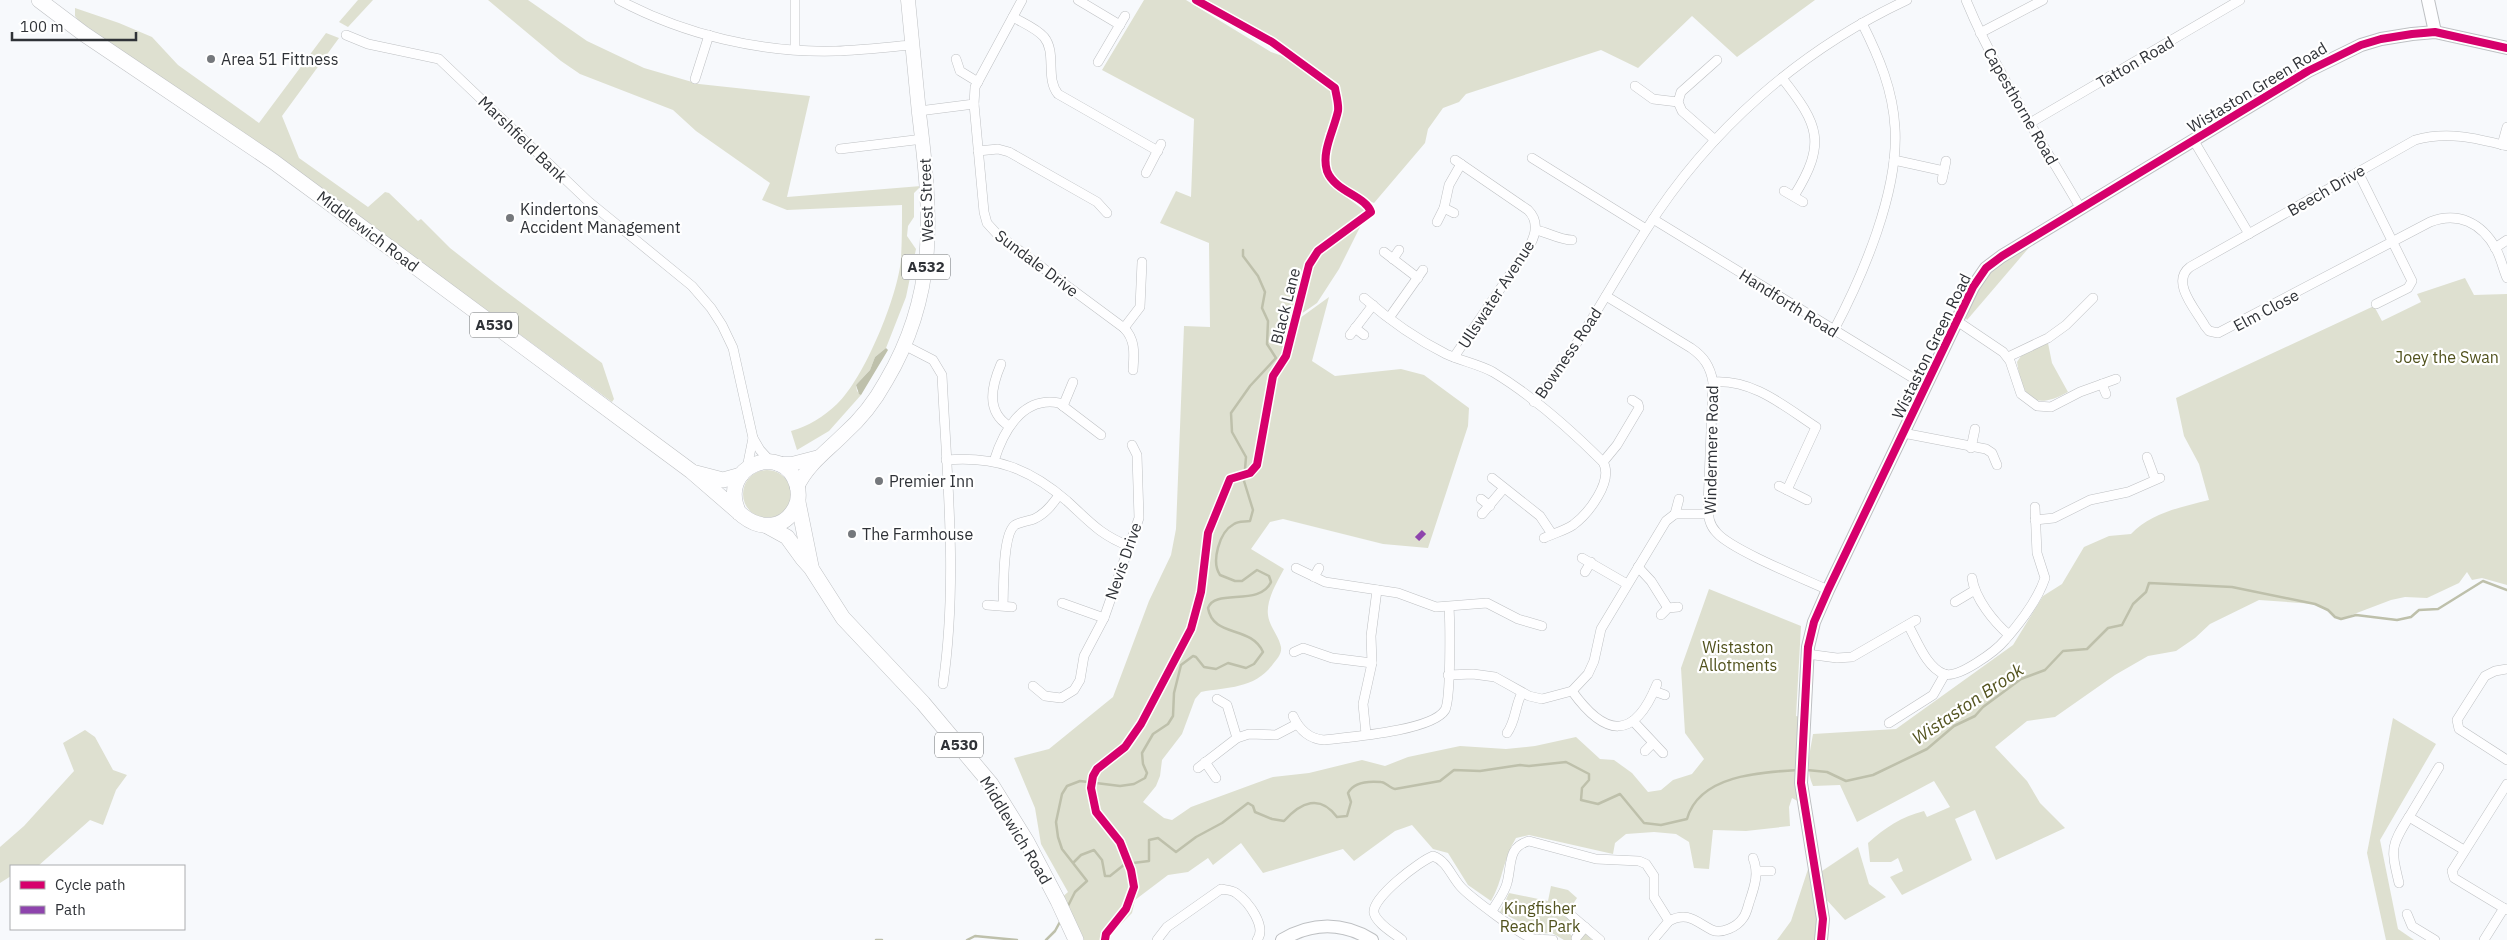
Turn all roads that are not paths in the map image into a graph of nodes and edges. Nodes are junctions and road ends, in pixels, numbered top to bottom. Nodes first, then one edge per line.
1 (39, 0) edge
2 (619, 0) edge
3 (795, 0) edge
4 (908, 0) edge
5 (1022, 0) edge
6 (1078, 0) edge
7 (1907, 0) edge
8 (1966, 0) edge
9 (2043, 0) edge
10 (2240, 0) edge
11 (2428, 0) edge
12 (1126, 16) dead end
13 (1013, 17) junction
14 (1862, 24) junction
15 (1120, 25) junction
16 (2435, 32) junction
17 (1980, 33) junction
18 (346, 35) dead end
19 (710, 35) junction
20 (912, 45) junction
21 (2507, 48) edge
22 (795, 49) junction
23 (956, 59) dead end
24 (1716, 60) dead end
25 (1098, 62) dead end
26 (1782, 78) junction
27 (695, 79) dead end
28 (978, 82) junction
29 (1635, 86) dead end
30 (1678, 102) junction
31 (974, 104) junction
32 (919, 111) junction
33 (2030, 123) junction
34 (2507, 127) edge
35 (923, 139) junction
36 (1715, 140) junction
37 (2194, 141) junction
38 (2505, 146) edge
39 (840, 150) dead end
40 (978, 151) junction
41 (1532, 158) dead end
42 (1894, 160) junction
43 (1946, 161) dead end
44 (2358, 172) junction
45 (1146, 173) dead end
46 (1784, 191) dead end
47 (1794, 196) junction
48 (1804, 202) dead end
49 (1444, 208) junction
50 (2081, 209) junction
51 (1107, 213) dead end
52 (1454, 213) dead end
53 (1653, 219) junction
54 (1437, 222) dead end
55 (1646, 229) junction
56 (1536, 230) junction
57 (2249, 234) junction
58 (1572, 240) dead end
59 (2507, 240) edge
60 (2393, 242) junction
61 (2495, 248) junction
62 (1399, 250) dead end
63 (1384, 252) dead end
64 (1393, 259) junction
65 (1142, 262) dead end
66 (2507, 278) edge
67 (1606, 296) junction
68 (1364, 298) dead end
69 (2093, 298) dead end
70 (2376, 304) dead end
71 (1373, 305) junction
72 (1389, 318) junction
73 (1957, 321) junction
74 (1124, 328) junction
75 (1834, 330) junction
76 (1364, 335) dead end
77 (904, 345) junction
78 (1454, 357) junction
79 (2008, 357) junction
80 (1001, 364) dead end
81 (1133, 370) dead end
82 (2116, 379) dead end
83 (1073, 382) dead end
84 (1713, 382) junction
85 (2102, 384) junction
86 (1926, 386) junction
87 (2106, 394) dead end
88 (1632, 400) dead end
89 (1534, 402) junction
90 (1063, 406) junction
91 (1009, 426) junction
92 (1974, 429) dead end
93 (1903, 434) junction
94 (1101, 435) dead end
95 (753, 438) junction
96 (1132, 445) dead end
97 (1971, 448) junction
98 (819, 457) junction
99 (2147, 457) dead end
100 (946, 460) junction
101 (994, 461) junction
102 (1603, 462) junction
103 (775, 463) junction
104 (1997, 465) dead end
105 (691, 471) junction
106 (744, 472) junction
107 (1492, 478) dead end
108 (1504, 488) junction
109 (798, 495) junction
110 (1059, 495) junction
111 (1481, 498) dead end
112 (1679, 499) dead end
113 (1807, 500) dead end
114 (1490, 506) junction
115 (2035, 507) dead end
116 (740, 513) junction
117 (1482, 514) dead end
118 (1675, 514) junction
119 (1708, 514) junction
120 (2035, 520) junction
121 (766, 526) junction
122 (1129, 546) junction
123 (1582, 558) dead end
124 (1591, 562) junction
125 (811, 568) junction
126 (1296, 568) dead end
127 (1319, 568) dead end
128 (1638, 568) junction
129 (1585, 572) dead end
130 (1314, 578) junction
131 (1972, 578) dead end
132 (1627, 584) junction
133 (1377, 590) junction
134 (1828, 590) junction
135 (1975, 590) junction
136 (1955, 602) dead end
137 (1062, 603) dead end
138 (987, 605) dead end
139 (1678, 607) dead end
140 (1449, 608) junction
141 (1668, 608) junction
142 (1661, 615) dead end
143 (1104, 618) junction
144 (1916, 620) dead end
145 (1908, 625) junction
146 (1542, 626) dead end
147 (2009, 635) junction
148 (1300, 646) dead end
149 (1807, 654) junction
150 (1372, 663) junction
151 (2507, 669) edge
152 (1945, 674) junction
153 (1448, 675) junction
154 (943, 684) dead end
155 (1033, 686) dead end
156 (1572, 691) junction
157 (1522, 693) junction
158 (1665, 696) dead end
159 (1217, 699) dead end
160 (1893, 717) dead end
161 (1633, 721) junction
162 (1507, 733) dead end
163 (1366, 734) junction
164 (1237, 738) junction
165 (1653, 743) junction
166 (1645, 751) dead end
167 (1663, 753) dead end
168 (2507, 760) edge
169 (2439, 767) dead end
170 (1216, 778) dead end
171 (2507, 784) edge
172 (2409, 817) junction
173 (2464, 850) junction
174 (1754, 858) dead end
175 (1771, 871) dead end
176 (1757, 872) junction
177 (2399, 883) dead end
178 (2505, 909) edge
179 (1492, 911) junction
180 (1566, 911) dead end
181 (2407, 914) dead end
182 (1669, 921) junction
183 (1585, 927) junction
184 (1074, 935) edge
185 (1576, 938) dead end
186 (1157, 940) edge
187 (1256, 940) edge
188 (1282, 940) edge
189 (1372, 940) edge
190 (1402, 940) edge
191 (1553, 940) edge
192 (1600, 940) edge
193 (1653, 940) edge
194 (1821, 940) edge
195 (2434, 940) edge
196 (2484, 940) edge

1 - 105 highway, Middlewich Road / A530
2 - 19 street
3 - 22 street
4 - 20 main road, West Street / A532
5 - 13 street, Sundale Drive
6 - 15 street
7 - 14 street, Bowness Road
8 - 17 street, Capesthorne Road
9 - 17 street
10 - 33 street, Tatton Road
11 - 16 street
12 - 15 street
13 - 28 street, Sundale Drive
13 - 45 street
14 - 26 street, Bowness Road
14 - 42 street
15 - 25 street
16 - 21 street, Wistaston Green Road
16 - 37 street, Wistaston Green Road
17 - 33 street, Capesthorne Road
18 - 95 street, Marshfield Bank
19 - 22 street
19 - 27 street
20 - 22 street
20 - 32 main road, West Street / A532
23 - 28 street
24 - 30 street
26 - 36 street, Bowness Road
26 - 47 street
28 - 31 street, Sundale Drive
29 - 30 street
30 - 36 street
31 - 32 street
31 - 40 street, Sundale Drive
32 - 35 main road, West Street / A532
33 - 50 street, Capesthorne Road
34 - 38 street
35 - 39 street
35 - 77 main road, West Street / A532
36 - 53 street, Bowness Road
37 - 50 street, Wistaston Green Road
37 - 57 street
38 - 44 street, Beech Drive
40 - 51 street
40 - 74 street, Sundale Drive
41 - 55 street
42 - 43 street
42 - 75 street
44 - 57 street, Beech Drive
44 - 60 street
46 - 47 street
47 - 48 street
49 - 52 street
49 - 54 street, Ullswater Avenue
49 - 56 street, Ullswater Avenue
50 - 73 street, Wistaston Green Road
53 - 55 street, Bowness Road
53 - 75 street, Handforth Road
55 - 67 street, Bowness Road
56 - 58 street, Ullswater Avenue
56 - 78 street, Ullswater Avenue
57 - 60 street, Elm Close
59 - 61 street
60 - 61 street
60 - 70 street
61 - 66 street
62 - 64 street
63 - 64 street
64 - 72 street
65 - 74 street
67 - 84 street, Windermere Road
67 - 89 street, Bowness Road
68 - 71 street
69 - 79 street
71 - 72 street
71 - 76 street
72 - 78 street
73 - 79 street
73 - 86 street, Wistaston Green Road
74 - 81 street, Sundale Drive
75 - 86 street, Handforth Road
77 - 98 main road, West Street / A532
77 - 100 street
78 - 89 street
79 - 85 street
80 - 91 street
82 - 85 street
83 - 90 street
84 - 113 street
84 - 119 street, Windermere Road
85 - 87 street
86 - 93 street, Wistaston Green Road
88 - 102 street
89 - 102 street, Bowness Road
90 - 91 street
90 - 94 street
91 - 101 street
92 - 97 street
93 - 97 street
93 - 134 street, Wistaston Green Road
95 - 103 street, Marshfield Bank
95 - 106 street, Marshfield Bank
96 - 122 street, Nevis Drive
97 - 104 street
98 - 103 main road, West Street / A532
98 - 109 main road, West Street / A532
99 - 120 street
100 - 101 street
100 - 154 street
101 - 110 street
102 - 108 street
103 - 106 highway
103 - 109 highway
105 - 106 highway, Middlewich Road / A530
105 - 116 highway, Middlewich Road / A530
106 - 116 highway
107 - 108 street
108 - 114 street
109 - 121 highway
109 - 125 highway, Middlewich Road / A530
110 - 122 street
110 - 138 street
111 - 114 street
112 - 118 street
114 - 117 street
115 - 120 street
116 - 121 highway
118 - 119 street
118 - 128 street
119 - 134 street, Windermere Road
120 - 147 street
121 - 125 highway, Middlewich Road / A530
122 - 143 street, Nevis Drive
123 - 124 street
124 - 129 street
124 - 132 street
125 - 184 highway, Middlewich Road / A530
126 - 130 street
127 - 130 street
128 - 132 street
128 - 141 street
130 - 133 street
131 - 135 street
132 - 156 street
133 - 140 street
133 - 150 street
134 - 149 street, Wistaston Green Road
135 - 136 street
135 - 147 street
137 - 143 street, Nevis Drive
139 - 141 street
140 - 146 street
140 - 153 street
141 - 142 street
143 - 155 street, Nevis Drive
144 - 145 street
145 - 149 street
145 - 152 street
147 - 152 street
148 - 150 street
149 - 194 street, Wistaston Green Road
150 - 163 street
151 - 168 street
152 - 160 street
153 - 157 street
153 - 163 street
156 - 157 street
156 - 161 street
157 - 162 street
158 - 161 street
159 - 164 street
161 - 165 street
163 - 164 street
164 - 170 street
165 - 166 street
165 - 167 street
169 - 172 street
171 - 173 street
172 - 173 street
172 - 177 street
173 - 178 street
174 - 176 street
175 - 176 street
176 - 182 street
178 - 196 street
179 - 182 street
179 - 190 street
179 - 191 street
180 - 183 street
181 - 195 street
182 - 193 street
183 - 185 street
183 - 192 street
186 - 187 street
188 - 189 street

